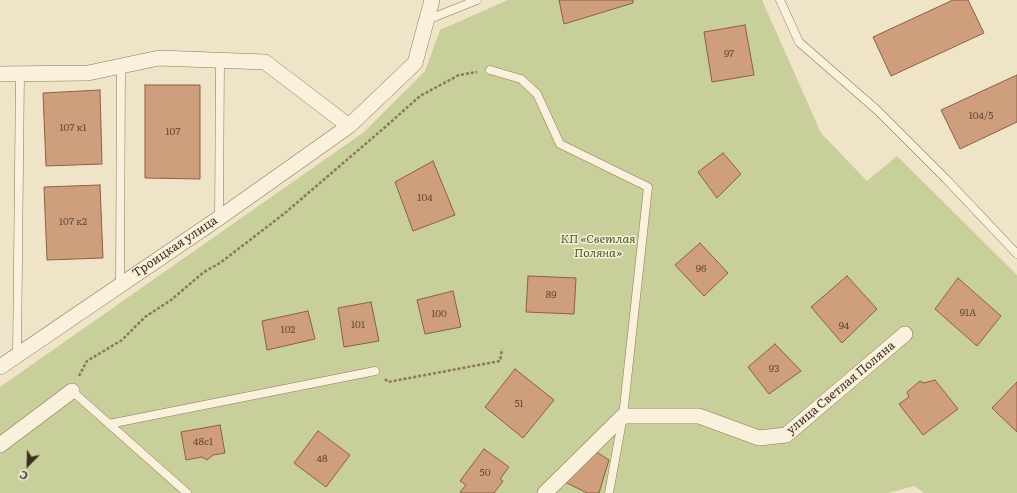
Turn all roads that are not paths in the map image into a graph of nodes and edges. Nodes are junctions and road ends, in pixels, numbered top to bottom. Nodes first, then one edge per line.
1 (432, 0) edge
2 (476, 0) edge
3 (780, 0) edge
4 (427, 20) junction
5 (220, 60) junction
6 (121, 66) junction
7 (490, 70) road end
8 (0, 74) edge
9 (20, 74) junction
10 (349, 126) junction
11 (219, 218) junction
12 (1017, 254) edge
13 (120, 284) junction
14 (905, 334) dead end
15 (17, 355) junction
16 (0, 367) edge
17 (375, 371) road end
18 (72, 391) joint
19 (623, 416) junction
20 (108, 424) junction
21 (0, 445) edge
22 (187, 493) edge
23 (545, 493) edge
24 (609, 493) edge

1 - 4 street, Троицкая улица
2 - 4 lane
3 - 12 lane
4 - 10 street, Троицкая улица
5 - 6 street
5 - 10 street
5 - 11 lane
6 - 9 street
6 - 13 lane
7 - 19 lane
8 - 9 street
9 - 15 lane
10 - 11 street, Троицкая улица
11 - 13 street, Троицкая улица
13 - 15 street, Троицкая улица
14 - 19 street, улица Светлая Поляна
15 - 16 street, Троицкая улица
17 - 20 lane
18 - 20 lane
18 - 21 street
19 - 23 street
19 - 24 lane
20 - 22 lane

